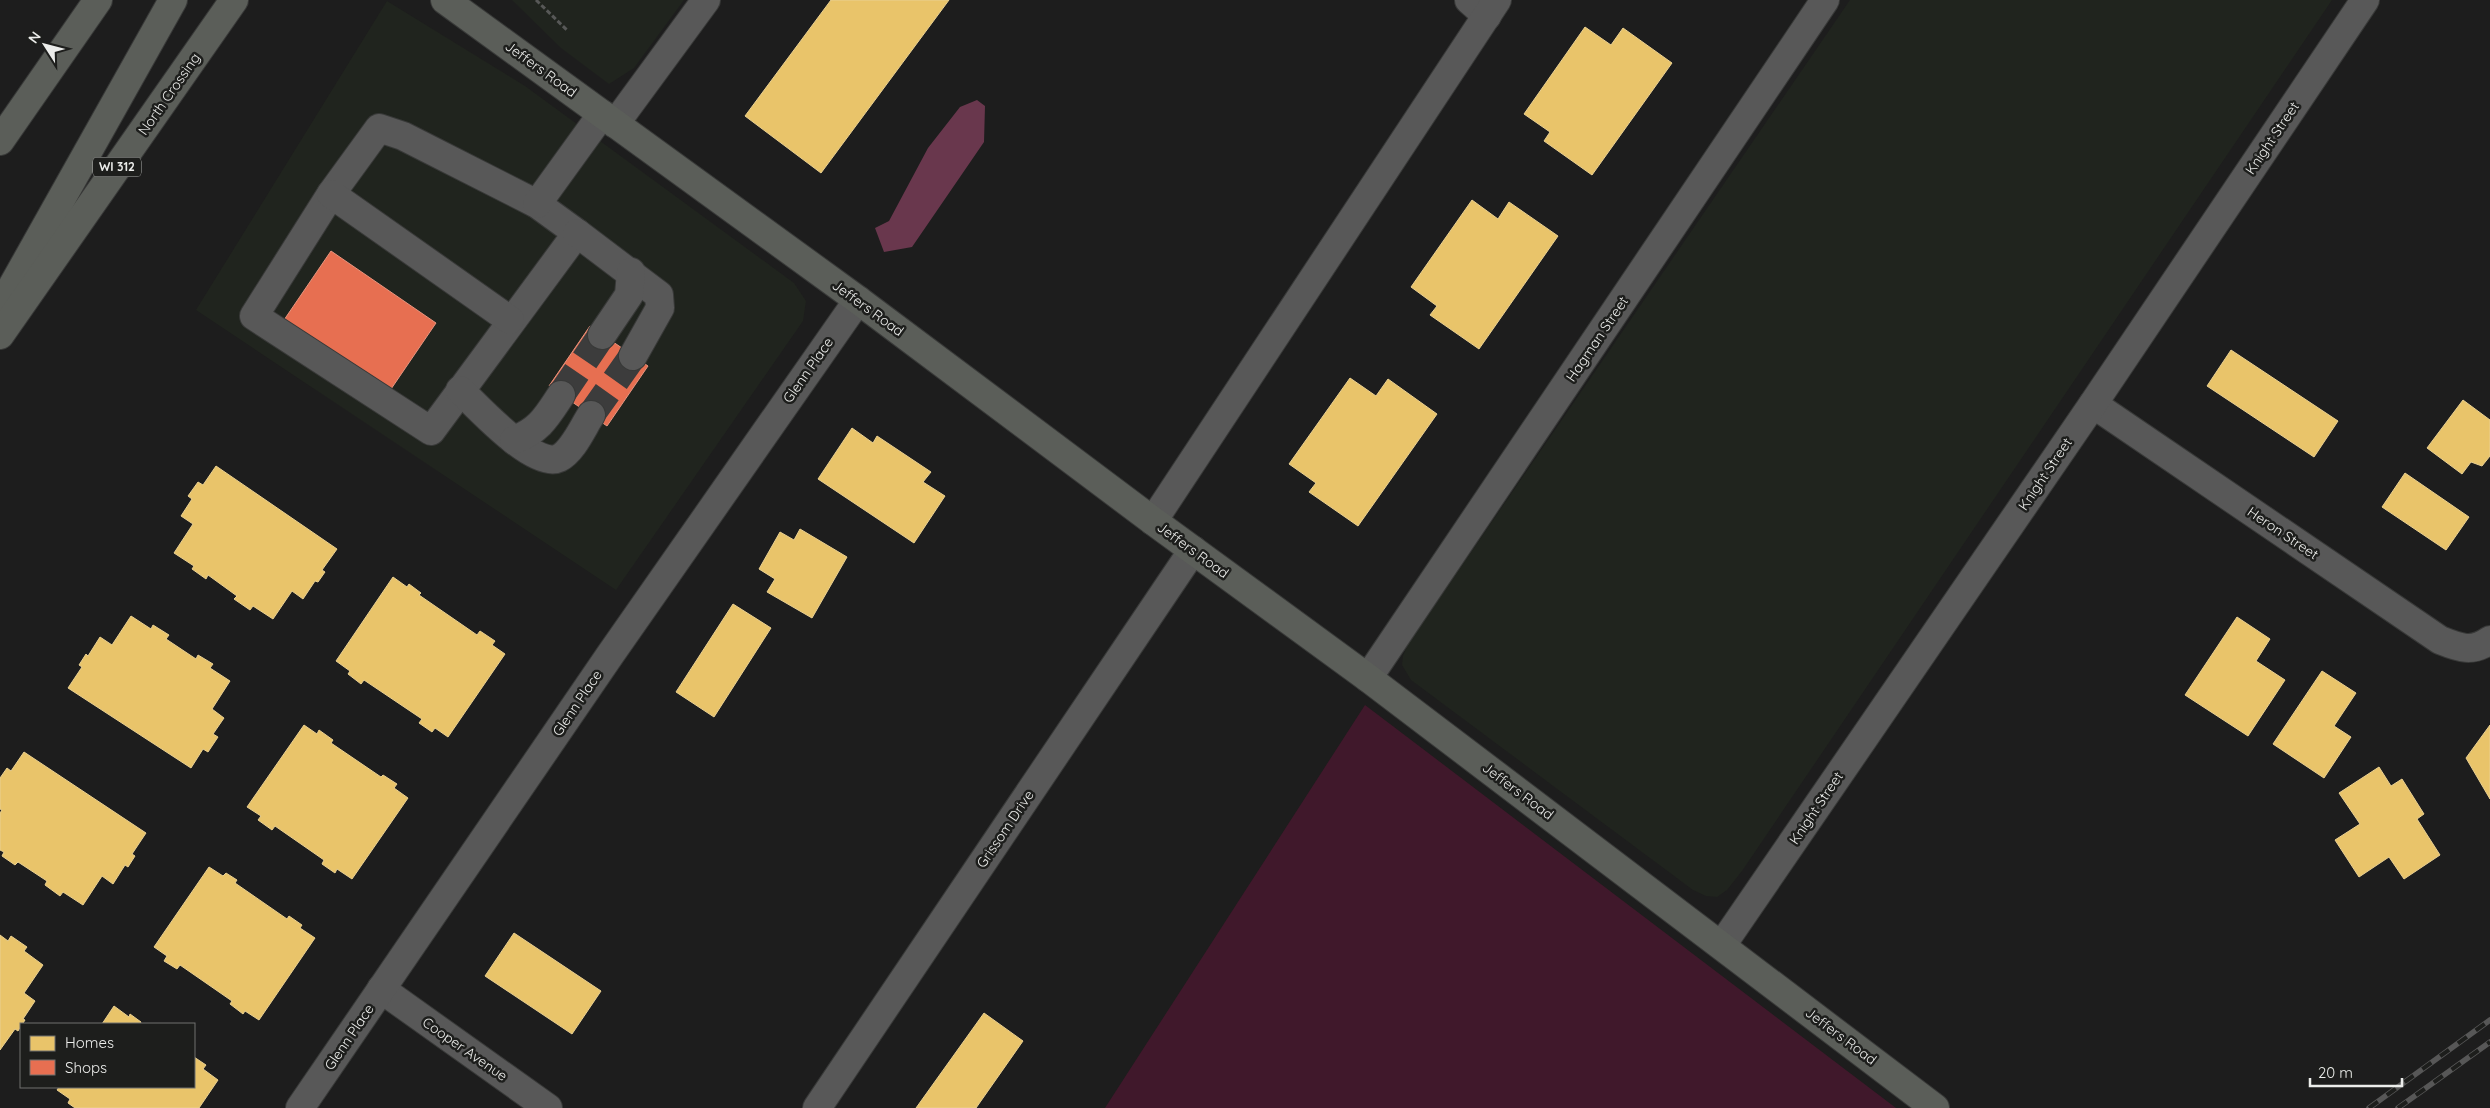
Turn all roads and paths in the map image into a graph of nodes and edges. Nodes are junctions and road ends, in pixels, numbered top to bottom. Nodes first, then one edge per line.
1 (98, 0) edge
2 (173, 0) edge
3 (234, 0) edge
4 (445, 0) edge
5 (536, 0) edge
6 (706, 0) edge
7 (1825, 0) edge
8 (2365, 0) edge
9 (1485, 5) edge
10 (568, 32) dead end
11 (609, 119) junction
12 (0, 141) edge
13 (331, 194) junction
14 (537, 204) junction
15 (577, 233) junction
16 (631, 272) junction
17 (858, 300) junction
18 (0, 309) edge
19 (510, 320) junction
20 (0, 335) edge
21 (602, 335) tunnel mouth
22 (633, 356) tunnel mouth
23 (460, 390) junction
24 (561, 394) tunnel mouth
25 (2093, 404) junction
26 (591, 414) tunnel mouth
27 (514, 440) junction
28 (1153, 521) junction
29 (1193, 550) junction
30 (2484, 644) edge
31 (1368, 678) junction
32 (1722, 945) junction
33 (381, 989) junction
34 (300, 1108) edge
35 (548, 1108) edge
36 (817, 1108) edge
37 (1935, 1108) edge

1 - 12 main road
2 - 18 main road
3 - 20 main road, North Crossing / WI 312
4 - 11 main road, Jeffers Road
5 - 10 path
6 - 11 street
7 - 31 street, Hagman Street
8 - 25 street, Knight Street
9 - 28 street
11 - 14 street
11 - 17 main road, Jeffers Road
13 - 14 street
13 - 19 street
13 - 23 street
14 - 15 street
15 - 16 street
15 - 19 street
16 - 21 street
16 - 22 street
17 - 28 main road, Jeffers Road
17 - 33 street, Glenn Place
19 - 23 street
23 - 27 street
24 - 27 street
25 - 30 street, Heron Street
25 - 32 street, Knight Street
26 - 27 street
28 - 29 main road, Jeffers Road
29 - 31 main road, Jeffers Road
29 - 36 street, Grissom Drive
31 - 32 main road, Jeffers Road
32 - 37 main road, Jeffers Road
33 - 34 street, Glenn Place
33 - 35 street, Cooper Avenue

